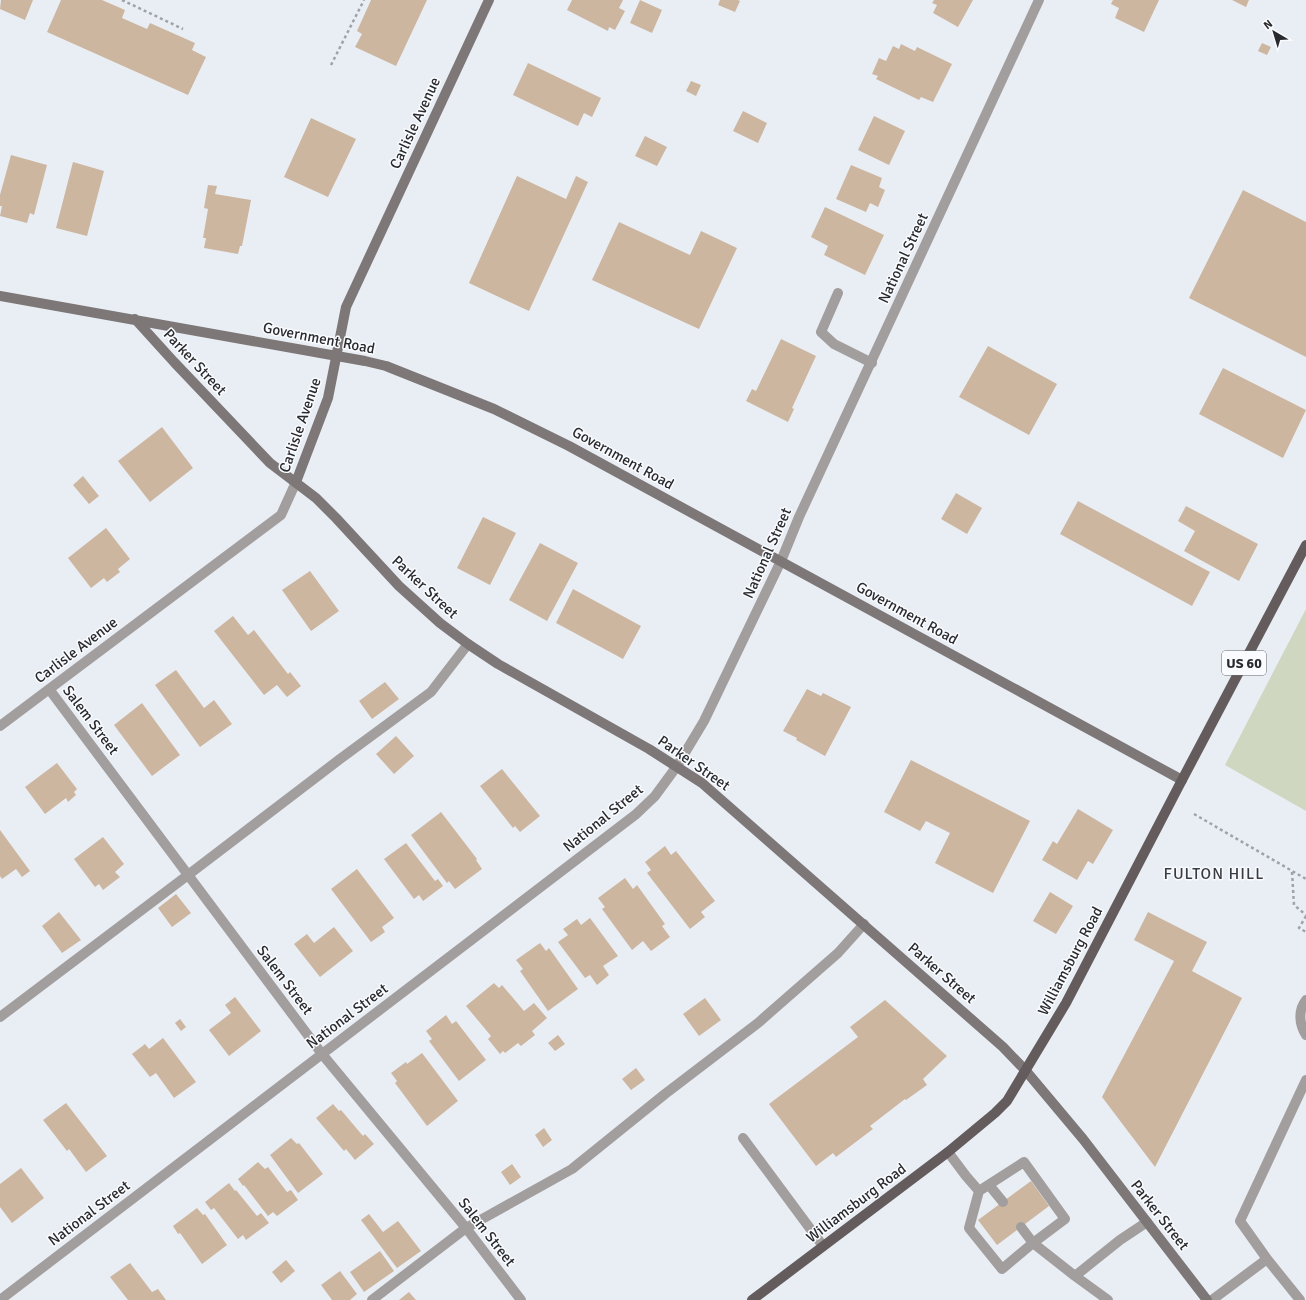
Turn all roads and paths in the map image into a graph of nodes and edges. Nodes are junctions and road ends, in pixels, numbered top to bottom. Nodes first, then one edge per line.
1 (122, 0) edge
2 (364, 0) edge
3 (489, 0) edge
4 (1039, 0) edge
5 (183, 29) dead end
6 (331, 65) dead end
7 (838, 292) dead end
8 (0, 296) edge
9 (135, 319) junction
10 (336, 355) junction
11 (872, 362) junction
12 (296, 482) junction
13 (1306, 545) edge
14 (781, 561) junction
15 (468, 644) junction
16 (49, 689) junction
17 (0, 726) edge
18 (677, 766) junction
19 (1182, 780) junction
20 (1194, 814) dead end
21 (1292, 871) junction
22 (188, 875) junction
23 (1306, 879) edge
24 (1306, 916) edge
25 (864, 924) junction
26 (1306, 932) edge
27 (1306, 1000) edge
28 (0, 1017) edge
29 (1306, 1035) edge
30 (322, 1054) junction
31 (1026, 1071) junction
32 (1306, 1080) edge
33 (744, 1138) dead end
34 (948, 1152) junction
35 (989, 1185) junction
36 (979, 1191) junction
37 (1003, 1202) dead end
38 (1147, 1222) junction
39 (1021, 1227) dead end
40 (466, 1228) junction
41 (1033, 1243) junction
42 (823, 1246) junction
43 (1267, 1259) junction
44 (1075, 1276) junction
45 (0, 1300) edge
46 (372, 1300) edge
47 (521, 1300) edge
48 (752, 1300) edge
49 (1108, 1300) edge
50 (1207, 1300) edge
51 (1212, 1300) edge
52 (1300, 1300) edge

1 - 5 path
2 - 6 path
3 - 10 main road, Carlisle Avenue
4 - 11 street, National Street
7 - 11 street
8 - 9 main road, Government Road
9 - 10 main road, Government Road
9 - 12 main road, Parker Street
10 - 12 main road, Carlisle Avenue
10 - 14 main road, Government Road
11 - 14 street, National Street
12 - 15 main road, Parker Street
12 - 16 street, Carlisle Avenue
13 - 19 main road, Williamsburg Road / US 60
14 - 18 street, National Street
14 - 19 main road, Government Road
15 - 18 main road, Parker Street
15 - 22 street
16 - 17 street, Carlisle Avenue
16 - 22 street, Salem Street
18 - 25 main road, Parker Street
18 - 30 street, National Street
19 - 31 main road, Williamsburg Road
20 - 21 path
21 - 23 path
21 - 24 path
22 - 28 street
22 - 30 street, Salem Street
24 - 26 path
25 - 31 main road, Parker Street
25 - 40 street
27 - 29 street
30 - 40 street, Salem Street
30 - 45 street, National Street
31 - 34 main road, Williamsburg Road
31 - 38 main road, Parker Street
32 - 43 street
33 - 42 street
34 - 36 street
34 - 42 main road, Williamsburg Road
35 - 36 street
35 - 37 street
35 - 41 street
36 - 41 street
38 - 44 street
38 - 50 main road, Parker Street
39 - 41 street
40 - 46 street
40 - 47 street, Salem Street
41 - 44 street
42 - 48 main road, Williamsburg Road
43 - 51 street
43 - 52 street
44 - 49 street

